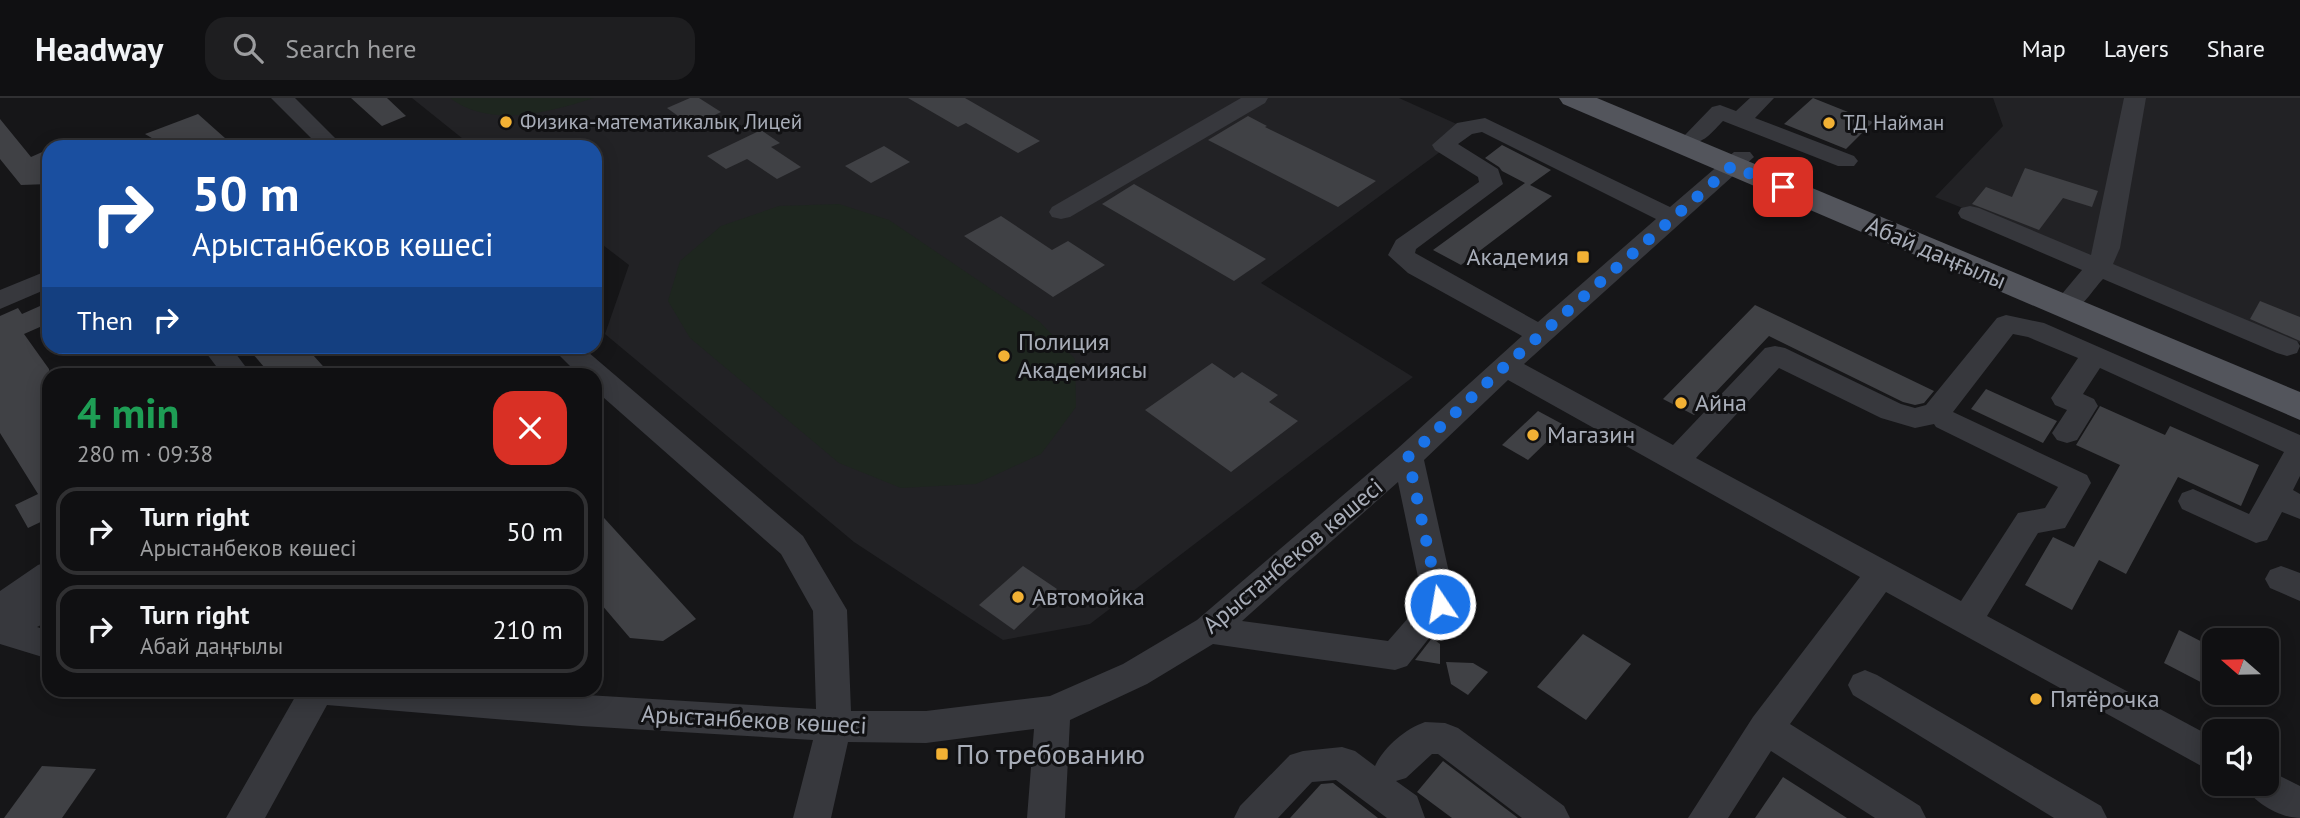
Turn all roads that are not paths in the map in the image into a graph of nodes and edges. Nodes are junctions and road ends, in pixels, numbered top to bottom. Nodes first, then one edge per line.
1 (282, 98) edge
2 (1257, 98) edge
3 (1573, 98) edge
4 (1601, 98) edge
5 (1763, 98) edge
6 (2135, 98) edge
7 (1739, 120) junction
8 (1694, 137) junction
9 (326, 140) edge
10 (1737, 161) junction
11 (1846, 161) dead end
12 (1061, 212) dead end
13 (1970, 213) dead end
14 (1673, 218) junction
15 (2098, 268) junction
16 (42, 281) edge
17 (0, 300) edge
18 (2068, 302) junction
19 (1541, 335) junction
20 (2287, 347) dead end
21 (220, 354) edge
22 (572, 354) edge
23 (2095, 355) junction
24 (1505, 366) junction
25 (231, 368) edge
26 (588, 368) edge
27 (602, 380) edge
28 (2300, 392) edge
29 (2300, 407) edge
30 (1946, 420) dead end
31 (2300, 449) edge
32 (1408, 457) junction
33 (1676, 461) junction
34 (2045, 468) junction
35 (2193, 501) dead end
36 (2287, 501) edge
37 (1881, 573) junction
38 (42, 579) edge
39 (0, 609) edge
40 (42, 609) edge
41 (1967, 620) junction
42 (0, 630) edge
43 (1209, 630) junction
44 (42, 643) edge
45 (1865, 685) dead end
46 (313, 697) edge
47 (409, 697) edge
48 (1053, 711) junction
49 (834, 726) junction
50 (1766, 728) junction
51 (2202, 750) edge
52 (1393, 766) dead end
53 (2279, 793) edge
54 (2300, 805) edge
55 (2065, 812) edge
56 (1409, 815) edge
57 (245, 818) edge
58 (811, 818) edge
59 (1046, 818) edge
60 (1253, 818) edge
61 (1551, 818) edge
62 (1707, 818) edge
63 (1907, 818) edge

1 - 9 street
2 - 12 street
3 - 10 main road, Абай даңғылы
4 - 8 main road, Абай даңғылы
5 - 7 street
6 - 15 street
7 - 8 street
7 - 11 street
8 - 10 main road, Абай даңғылы
10 - 14 street, Арыстанбеков көшесі
10 - 18 main road, Абай даңғылы
13 - 15 street
14 - 19 street, Арыстанбеков көшесі
14 - 19 street
15 - 18 street
15 - 20 street
16 - 17 street
18 - 28 main road, Абай даңғылы
18 - 29 main road, Абай даңғылы
19 - 24 street, Арыстанбеков көшесі
21 - 25 street
22 - 26 street
23 - 31 street
23 - 33 lane
23 - 34 street
24 - 32 street, Арыстанбеков көшесі
24 - 33 street
27 - 49 street
30 - 34 street
31 - 36 street
32 - 43 street, Арыстанбеков көшесі
32 - 43 street
33 - 37 street
34 - 41 street
35 - 36 street
37 - 41 street
37 - 50 street
38 - 39 street
40 - 42 street
41 - 51 street
42 - 44 street
43 - 48 street, Арыстанбеков көшесі
45 - 55 street
46 - 57 street
47 - 49 street, Арыстанбеков көшесі
48 - 49 street, Арыстанбеков көшесі
48 - 59 street
49 - 58 street
50 - 62 street
50 - 63 street
52 - 61 street
53 - 54 street
56 - 60 street

